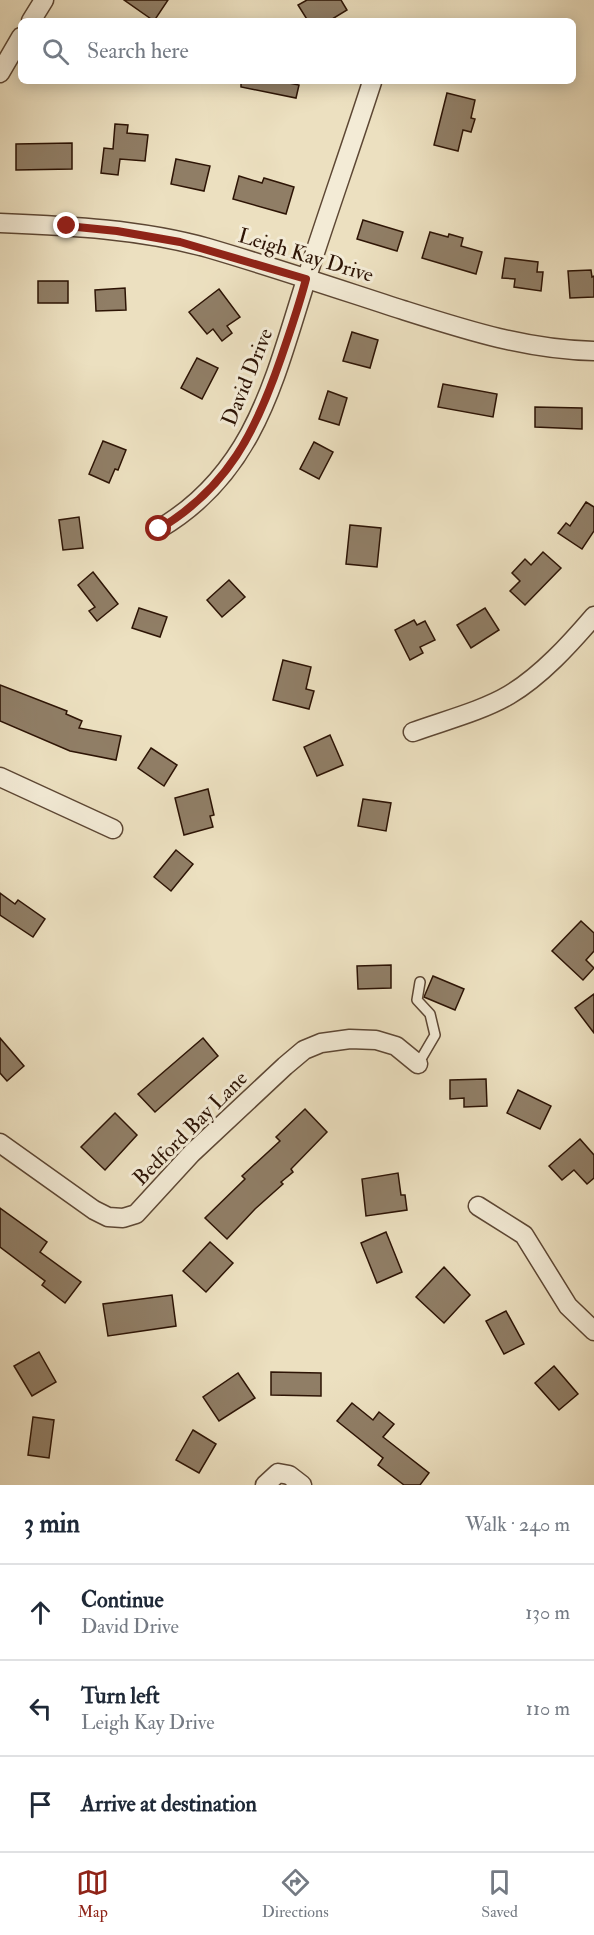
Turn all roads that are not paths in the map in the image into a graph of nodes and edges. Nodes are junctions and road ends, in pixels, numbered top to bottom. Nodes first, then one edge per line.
1 (44, 0) edge
2 (33, 18) edge
3 (18, 42) edge
4 (0, 73) edge
5 (371, 84) edge
6 (0, 223) edge
7 (306, 279) junction
8 (594, 351) edge
9 (159, 529) dead end
10 (594, 616) edge
11 (413, 732) dead end
12 (0, 777) edge
13 (113, 829) dead end
14 (420, 982) dead end
15 (418, 1064) joint
16 (0, 1143) edge
17 (478, 1206) dead end
18 (594, 1331) edge
19 (265, 1485) edge
20 (302, 1485) edge

1 - 2 street
3 - 4 street
5 - 7 street, David Drive
6 - 7 street, Leigh Kay Drive
7 - 8 street, Leigh Kay Drive
7 - 9 street, David Drive
10 - 11 street
12 - 13 street
14 - 15 lane
15 - 16 street, Bedford Bay Lane
17 - 18 street
19 - 20 street

